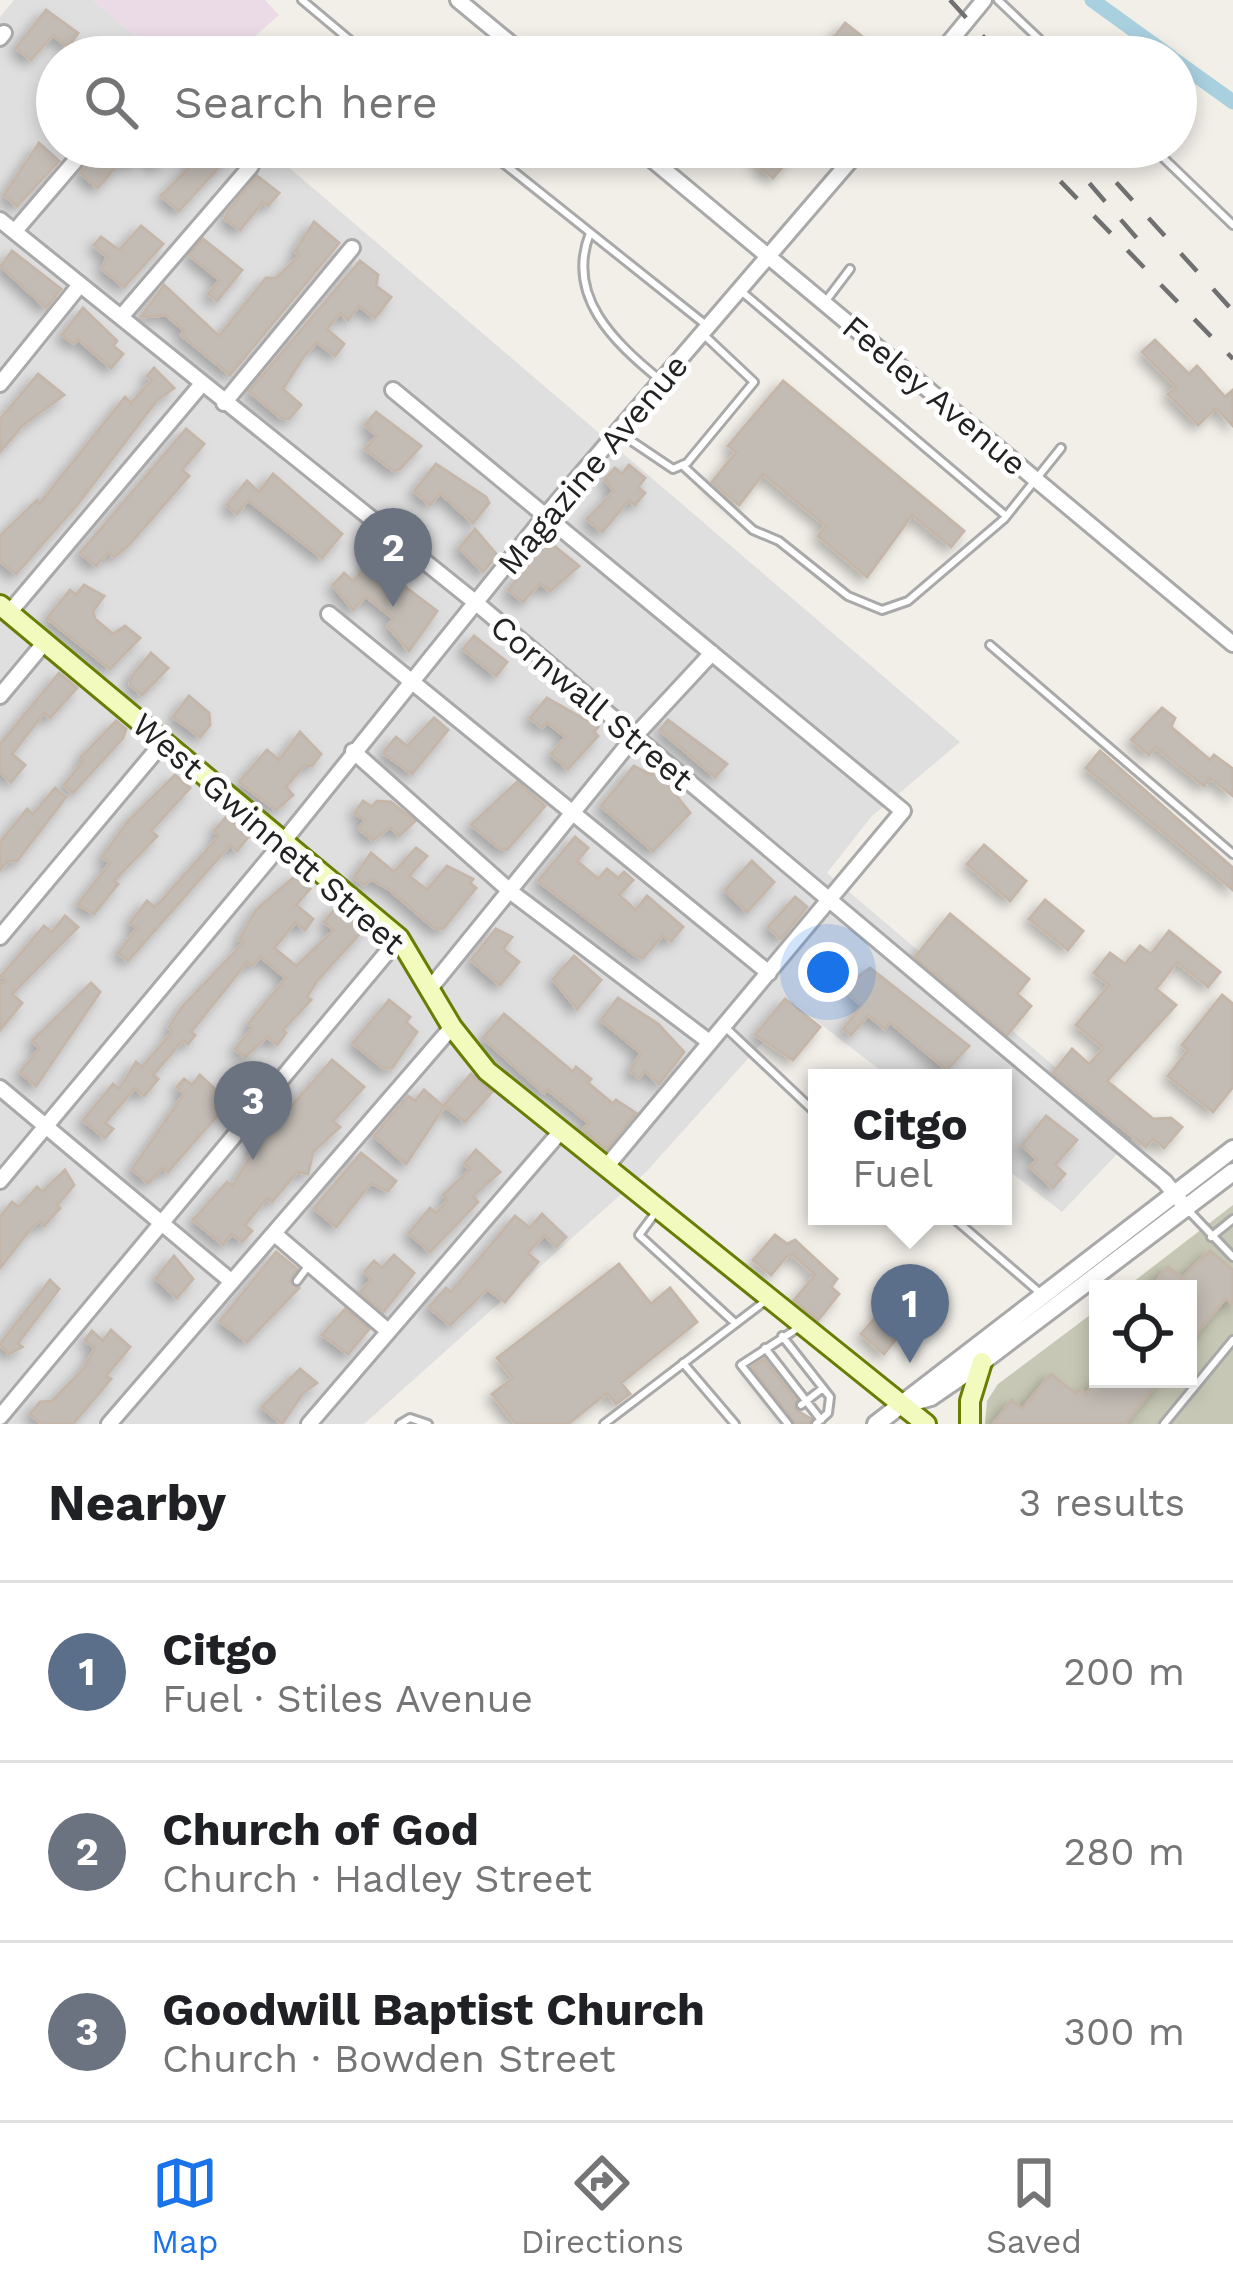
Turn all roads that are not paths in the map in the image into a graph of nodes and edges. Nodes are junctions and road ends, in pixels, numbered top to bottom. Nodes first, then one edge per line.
1 (302, 0) edge
2 (984, 0) edge
3 (998, 0) edge
4 (461, 1) edge
5 (345, 36) edge
6 (502, 36) edge
7 (954, 36) edge
8 (1036, 36) edge
9 (69, 168) edge
10 (249, 168) edge
11 (509, 168) edge
12 (663, 168) edge
13 (844, 168) edge
14 (1174, 168) edge
15 (0, 220) edge
16 (1233, 225) edge
17 (15, 231) junction
18 (590, 232) junction
19 (352, 248) dead end
20 (770, 256) junction
21 (850, 268) dead end
22 (79, 286) junction
23 (122, 289) dead end
24 (741, 290) junction
25 (136, 300) junction
26 (825, 302) junction
27 (122, 317) junction
28 (706, 331) junction
29 (662, 381) junction
30 (0, 384) edge
31 (201, 386) junction
32 (393, 391) dead end
33 (224, 404) junction
34 (618, 432) junction
35 (1061, 448) dead end
36 (682, 465) junction
37 (1037, 479) junction
38 (545, 515) junction
39 (1006, 516) junction
40 (475, 602) junction
41 (5, 609) edge
42 (329, 614) dead end
43 (45, 642) junction
44 (1233, 644) edge
45 (990, 645) dead end
46 (712, 653) junction
47 (411, 680) junction
48 (0, 696) edge
49 (634, 737) junction
50 (165, 740) junction
51 (353, 751) junction
52 (577, 812) junction
53 (284, 842) junction
54 (1233, 854) edge
55 (511, 892) junction
56 (825, 900) junction
57 (0, 937) edge
58 (399, 938) junction
59 (769, 973) junction
60 (432, 986) junction
61 (723, 1024) junction
62 (452, 1027) junction
63 (708, 1041) junction
64 (0, 1088) edge
65 (808, 1105) edge
66 (47, 1126) junction
67 (561, 1131) junction
68 (1233, 1149) edge
69 (606, 1167) junction
70 (1233, 1172) edge
71 (0, 1181) edge
72 (1181, 1202) junction
73 (658, 1209) junction
74 (1233, 1219) edge
75 (163, 1222) junction
76 (962, 1225) edge
77 (277, 1236) junction
78 (1211, 1237) junction
79 (1233, 1257) edge
80 (310, 1264) junction
81 (297, 1281) dead end
82 (232, 1282) junction
83 (1042, 1294) junction
84 (768, 1298) junction
85 (735, 1323) junction
86 (801, 1326) junction
87 (388, 1331) junction
88 (782, 1336) junction
89 (1233, 1340) edge
90 (766, 1348) junction
91 (982, 1361) junction
92 (683, 1363) junction
93 (808, 1370) junction
94 (792, 1382) junction
95 (823, 1388) junction
96 (804, 1404) junction
97 (899, 1406) junction
98 (0, 1418) edge
99 (786, 1419) edge
100 (818, 1422) edge
101 (109, 1424) edge
102 (309, 1424) edge
103 (400, 1424) edge
104 (428, 1424) edge
105 (604, 1424) edge
106 (735, 1424) edge
107 (876, 1424) edge
108 (915, 1424) edge
109 (926, 1424) edge
110 (970, 1424) edge
111 (1164, 1424) edge

1 - 5 lane
2 - 7 street
3 - 8 lane
4 - 6 street
9 - 17 street
10 - 25 street
11 - 18 lane
12 - 20 street, Feeley Avenue
13 - 20 street, Magazine Avenue
14 - 16 lane
15 - 17 street, Cornwall Street
17 - 22 street, Cornwall Street
18 - 28 lane
18 - 29 lane
19 - 33 street
20 - 24 street, Magazine Avenue
20 - 26 street, Feeley Avenue
21 - 26 lane
22 - 27 street, Cornwall Street
22 - 30 street
23 - 25 lane
24 - 28 street, Magazine Avenue
24 - 39 lane
25 - 27 street
26 - 37 street, Feeley Avenue
27 - 31 street, Cornwall Street
28 - 29 street, Magazine Avenue
28 - 36 lane
29 - 34 street, Magazine Avenue
31 - 33 street, Cornwall Street
31 - 41 street
32 - 38 street
33 - 40 street, Cornwall Street
34 - 36 lane
34 - 38 street, Magazine Avenue
35 - 37 lane
36 - 39 lane
37 - 39 lane
37 - 44 street, Feeley Avenue
38 - 40 street, Magazine Avenue
38 - 46 street
40 - 47 street, Magazine Avenue
40 - 49 street, Cornwall Street
41 - 43 main road, West Gwinnett Street
42 - 47 street
43 - 48 street
43 - 50 main road, West Gwinnett Street
45 - 54 lane
46 - 49 street
46 - 56 street
47 - 51 street, Magazine Avenue
47 - 52 street
49 - 52 street
49 - 56 street, Cornwall Street
50 - 53 main road, West Gwinnett Street
50 - 57 street
51 - 53 street, Magazine Avenue
51 - 55 street
52 - 55 street
52 - 59 street
53 - 58 main road, West Gwinnett Street
53 - 66 street, Magazine Avenue
55 - 60 street
55 - 63 street
56 - 59 street
56 - 72 street, Cornwall Street
58 - 60 main road, West Gwinnett Street
58 - 75 street
59 - 61 street
60 - 62 main road, West Gwinnett Street
61 - 63 street
61 - 65 lane
62 - 67 main road, West Gwinnett Street
62 - 77 street
63 - 69 street
64 - 66 street
66 - 71 street, Magazine Avenue
66 - 75 street
67 - 69 main road, West Gwinnett Street
67 - 87 street
68 - 72 street
69 - 73 main road, West Gwinnett Street
70 - 72 street
72 - 78 lane
72 - 83 street
72 - 91 street
73 - 84 main road, West Gwinnett Street
73 - 85 lane
74 - 78 lane
75 - 82 street
75 - 98 street
76 - 83 lane
77 - 80 street
77 - 82 street
78 - 79 lane
80 - 81 lane
80 - 87 street
82 - 101 street
83 - 97 street
84 - 85 lane
84 - 86 main road, West Gwinnett Street
85 - 92 lane
86 - 88 lane
86 - 97 main road, West Gwinnett Street
87 - 102 street
88 - 90 lane
88 - 93 lane
89 - 111 lane
90 - 94 lane
90 - 99 lane
91 - 97 street
91 - 110 main road
92 - 105 lane
92 - 106 lane
93 - 94 lane
93 - 95 lane
94 - 96 lane
95 - 96 lane
95 - 100 lane
96 - 100 lane
97 - 107 street
97 - 108 main road, West Gwinnett Street
97 - 109 main road, West Gwinnett Street
103 - 104 lane

